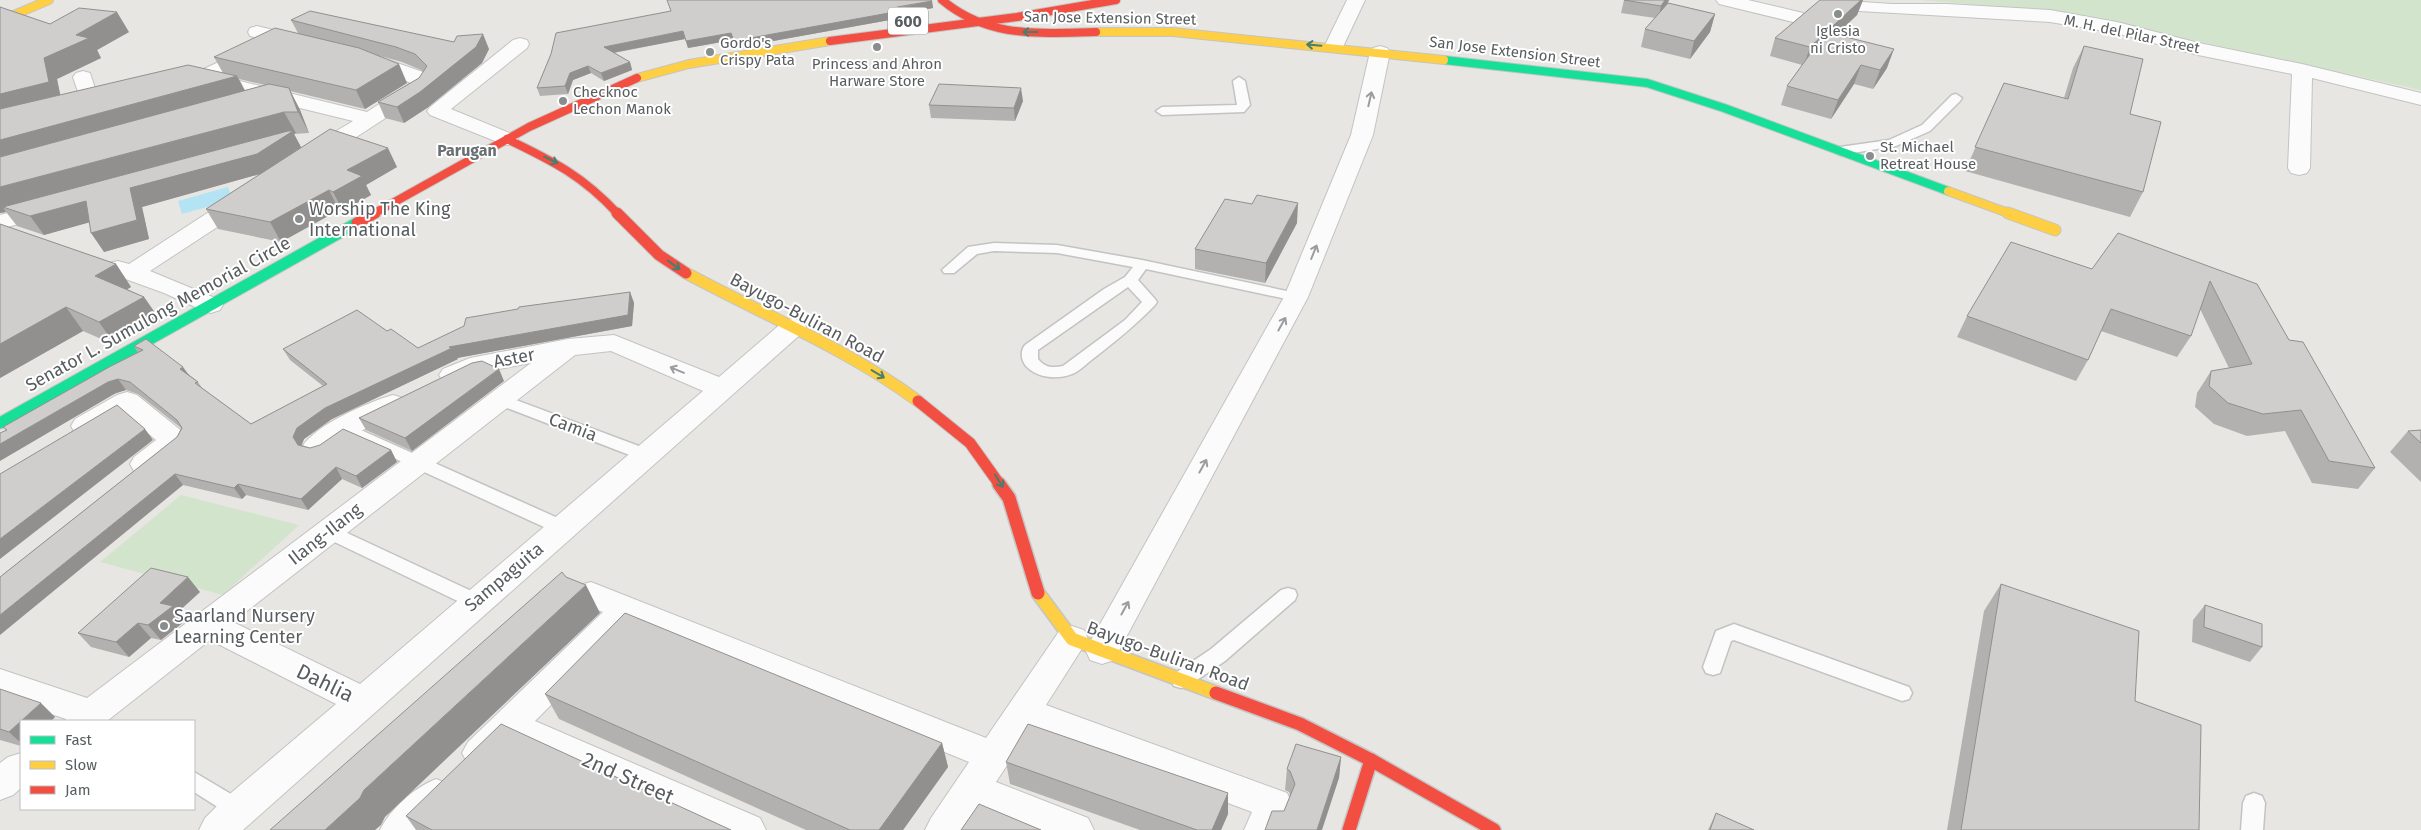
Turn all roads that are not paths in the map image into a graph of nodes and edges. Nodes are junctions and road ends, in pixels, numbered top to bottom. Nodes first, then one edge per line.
1 (49, 0) edge
2 (942, 0) edge
3 (1116, 0) edge
4 (1356, 0) edge
5 (1725, 0) edge
6 (1842, 0) edge
7 (978, 6) dead end
8 (0, 9) edge
9 (946, 12) junction
10 (18, 14) junction
11 (923, 17) dead end
12 (1797, 17) edge
13 (0, 21) edge
14 (974, 23) junction
15 (257, 32) dead end
16 (281, 38) junction
17 (520, 44) dead end
18 (801, 45) junction
19 (1334, 46) junction
20 (317, 47) edge
21 (1380, 52) junction
22 (345, 54) edge
23 (2302, 70) junction
24 (83, 77) dead end
25 (200, 78) junction
26 (1239, 81) dead end
27 (163, 86) edge
28 (276, 98) junction
29 (1956, 98) dead end
30 (2421, 98) edge
31 (90, 104) edge
32 (238, 108) edge
33 (1162, 110) dead end
34 (368, 118) junction
35 (507, 139) junction
36 (296, 141) dead end
37 (333, 142) junction
38 (1840, 151) junction
39 (293, 168) edge
40 (2299, 168) dead end
41 (261, 189) edge
42 (67, 204) edge
43 (0, 222) edge
44 (2055, 230) dead end
45 (0, 231) edge
46 (28, 240) edge
47 (94, 261) edge
48 (1142, 264) junction
49 (948, 270) dead end
50 (131, 273) junction
51 (1130, 280) junction
52 (1296, 297) junction
53 (211, 305) junction
54 (793, 327) junction
55 (568, 347) junction
56 (722, 389) junction
57 (500, 399) junction
58 (0, 422) edge
59 (343, 428) junction
60 (60, 440) edge
61 (316, 446) edge
62 (646, 455) junction
63 (419, 462) junction
64 (121, 482) edge
65 (563, 528) junction
66 (328, 531) junction
67 (591, 594) dead end
68 (1288, 595) dead end
69 (476, 601) junction
70 (627, 609) junction
71 (208, 624) junction
72 (1072, 639) junction
73 (1102, 651) junction
74 (1713, 667) dead end
75 (1181, 680) junction
76 (0, 683) edge
77 (1902, 693) dead end
78 (362, 701) junction
79 (1022, 711) junction
80 (92, 719) edge
81 (509, 725) junction
82 (993, 756) junction
83 (1371, 760) junction
84 (20, 769) edge
85 (195, 782) edge
86 (0, 784) edge
87 (973, 789) junction
88 (2254, 803) dead end
89 (228, 820) edge
90 (399, 830) edge
91 (747, 830) edge
92 (944, 830) edge
93 (1075, 830) edge
94 (1263, 830) edge
95 (1349, 830) edge
96 (1494, 830) edge
97 (2252, 830) edge

1 - 10 street
2 - 9 street
3 - 14 street, Senator L. Sumulong Memorial Circle / 600
4 - 19 street
5 - 12 street
6 - 23 street, M. H. del Pilar Street
7 - 9 street, 600
8 - 10 lane
9 - 14 street, San Jose Extension Street
10 - 13 street
11 - 18 street, Senator L. Sumulong Memorial Circle / 600
14 - 18 street, Senator L. Sumulong Memorial Circle / 600
19 -> 14 street, San Jose Extension Street
15 - 16 street
16 - 20 street
16 - 25 street
17 - 35 street
18 - 35 street, Senator L. Sumulong Memorial Circle / 600
19 - 21 street, San Jose Extension Street
21 - 38 street, San Jose Extension Street
52 -> 21 street
22 - 34 street
23 - 30 street, M. H. del Pilar Street
23 - 40 street
24 - 31 street
25 - 27 street
25 - 28 street
26 - 33 lane
28 - 32 street
28 - 34 street
29 - 38 lane
34 - 37 street
35 - 53 street, Senator L. Sumulong Memorial Circle / 600
35 -> 54 street, Bayugo-Buliran Road
36 - 37 street
37 - 39 street
38 - 44 street, San Jose Extension Street
41 - 50 street
42 - 43 street
45 - 46 street
47 - 50 street
48 - 49 lane
48 - 51 lane
48 - 52 lane
50 - 53 street
51 - 51 lane
73 -> 52 street
53 - 58 street, Senator L. Sumulong Memorial Circle / 600
54 - 56 street, Sampaguita
54 -> 72 street, Bayugo-Buliran Road
56 -> 55 street, Aster
55 - 57 street, Ilang-Ilang
55 - 59 street, Aster
56 - 62 street, Sampaguita
57 - 62 lane, Camia
57 - 63 street, Ilang-Ilang
59 - 61 street, Aster
59 - 63 lane
60 - 64 street
62 - 65 street, Sampaguita
63 - 65 lane
63 - 66 street, Ilang-Ilang
65 - 69 street, Sampaguita
66 - 69 lane
66 - 71 street, Ilang-Ilang
67 - 70 street
68 - 75 lane
69 - 78 street, Sampaguita
70 - 81 street
70 - 82 street
71 - 78 street, Dahlia
71 - 80 street, Ilang-Ilang
72 - 73 street, Bayugo-Buliran Road
72 - 79 street
73 - 75 street, Bayugo-Buliran Road
74 - 77 lane
75 - 83 street, Bayugo-Buliran Road
76 - 80 street
78 - 89 street, Sampaguita
79 - 82 street
79 - 94 street
81 - 90 street
81 - 91 street, 2nd Street
82 - 87 street
83 - 95 street
83 - 96 street, Bayugo-Buliran Road
84 - 86 street
85 - 89 lane
87 - 92 street
87 - 93 street
88 - 97 lane

